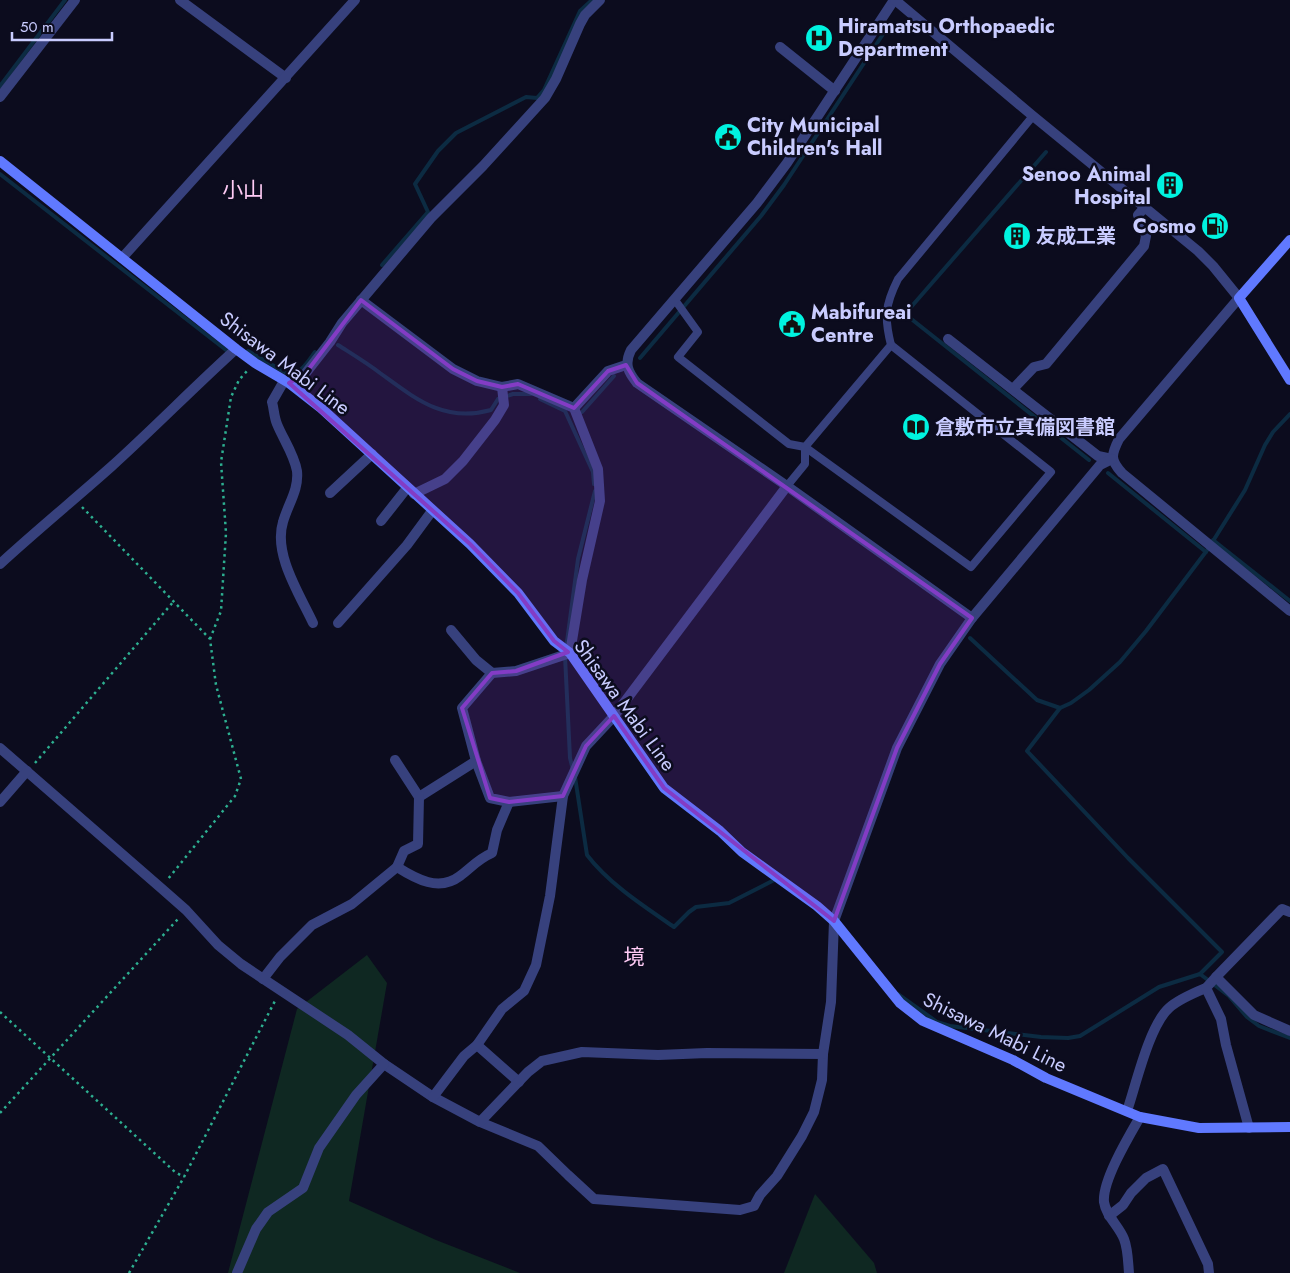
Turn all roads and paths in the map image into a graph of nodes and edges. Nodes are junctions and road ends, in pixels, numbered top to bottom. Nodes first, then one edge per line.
1 (75, 0) edge
2 (180, 0) edge
3 (355, 0) edge
4 (600, 0) edge
5 (895, 0) edge
6 (780, 47) dead end
7 (286, 78) junction
8 (835, 91) junction
9 (0, 97) edge
10 (1033, 116) junction
11 (0, 161) edge
12 (1145, 207) junction
13 (1290, 240) edge
14 (122, 258) junction
15 (1240, 298) junction
16 (361, 300) junction
17 (680, 306) junction
18 (948, 339) dead end
19 (891, 345) junction
20 (236, 348) junction
21 (255, 363) junction
22 (626, 364) junction
23 (1290, 380) edge
24 (287, 382) junction
25 (502, 387) junction
26 (1013, 389) junction
27 (574, 408) junction
28 (805, 446) junction
29 (372, 454) junction
30 (1112, 459) junction
31 (787, 486) junction
32 (411, 491) junction
33 (330, 493) dead end
34 (74, 499) junction
35 (432, 511) junction
36 (381, 521) dead end
37 (0, 564) edge
38 (174, 601) junction
39 (1290, 611) edge
40 (972, 618) junction
41 (313, 623) dead end
42 (338, 623) dead end
43 (451, 630) dead end
44 (210, 639) junction
45 (570, 653) junction
46 (492, 673) junction
47 (614, 716) junction
48 (0, 748) edge
49 (395, 760) dead end
50 (476, 760) junction
51 (27, 771) junction
52 (419, 796) junction
53 (563, 796) junction
54 (0, 802) edge
55 (509, 802) junction
56 (397, 868) junction
57 (161, 888) junction
58 (186, 910) junction
59 (1290, 912) edge
60 (834, 921) junction
61 (1216, 976) junction
62 (263, 979) junction
63 (1206, 988) junction
64 (281, 990) junction
65 (0, 1012) edge
66 (1290, 1031) edge
67 (477, 1045) junction
68 (823, 1054) junction
69 (50, 1058) junction
70 (384, 1064) junction
71 (519, 1082) junction
72 (434, 1097) junction
73 (1127, 1111) junction
74 (0, 1113) edge
75 (1140, 1117) junction
76 (480, 1122) junction
77 (1290, 1127) edge
78 (1249, 1128) junction
79 (184, 1177) junction
80 (1109, 1216) junction
81 (129, 1273) edge
82 (237, 1273) edge
83 (1129, 1273) edge
84 (1209, 1273) edge

1 - 9 street
2 - 7 street
3 - 7 street
4 - 16 street
5 - 8 street
5 - 10 street
6 - 8 street
7 - 14 street
8 - 17 street
10 - 12 street
10 - 19 lane
11 - 14 main road, Shisawa Mabi Line
12 - 15 street
12 - 26 street
13 - 15 main road
14 - 20 main road, Shisawa Mabi Line
15 - 23 main road
15 - 30 street
16 - 24 street
16 - 25 street
17 - 22 street
17 - 28 lane
18 - 26 street
19 - 28 lane
19 - 28 lane
20 - 21 main road, Shisawa Mabi Line
20 - 34 street
21 - 24 main road, Shisawa Mabi Line
21 - 44 path
22 - 27 street
22 - 31 street
24 - 29 main road, Shisawa Mabi Line
24 - 41 street
25 - 27 street
25 - 32 street
26 - 30 street
27 - 45 street
28 - 31 lane
29 - 32 main road, Shisawa Mabi Line
29 - 33 street
30 - 39 street
30 - 40 street
31 - 40 street
31 - 47 street
32 - 35 main road, Shisawa Mabi Line
32 - 36 street
34 - 37 street
34 - 38 path
35 - 42 street
35 - 45 main road, Shisawa Mabi Line
38 - 44 path
38 - 51 path
40 - 60 street
43 - 46 street
44 - 57 path
45 - 46 street
45 - 47 main road, Shisawa Mabi Line
46 - 50 street
47 - 53 street
47 - 60 main road, Shisawa Mabi Line
48 - 51 street
49 - 52 street
50 - 52 street
50 - 55 street
51 - 54 street
51 - 57 street
52 - 56 street
53 - 55 street
53 - 67 street
55 - 56 street
56 - 62 street
57 - 58 street
58 - 62 street
58 - 69 path
59 - 61 street
60 - 68 street
60 - 73 main road, Shisawa Mabi Line
61 - 63 street
61 - 66 street
62 - 64 street
63 - 73 street
63 - 78 street
64 - 70 street
64 - 79 path
65 - 69 path
67 - 71 street
67 - 72 street
68 - 71 street
68 - 76 street
69 - 74 path
69 - 79 path
70 - 72 street
70 - 82 street
71 - 76 street
72 - 76 street
73 - 75 main road, Shisawa Mabi Line
75 - 78 main road, Shisawa Mabi Line
75 - 80 street
77 - 78 main road, Shisawa Mabi Line
79 - 81 path
80 - 83 street
80 - 84 street

